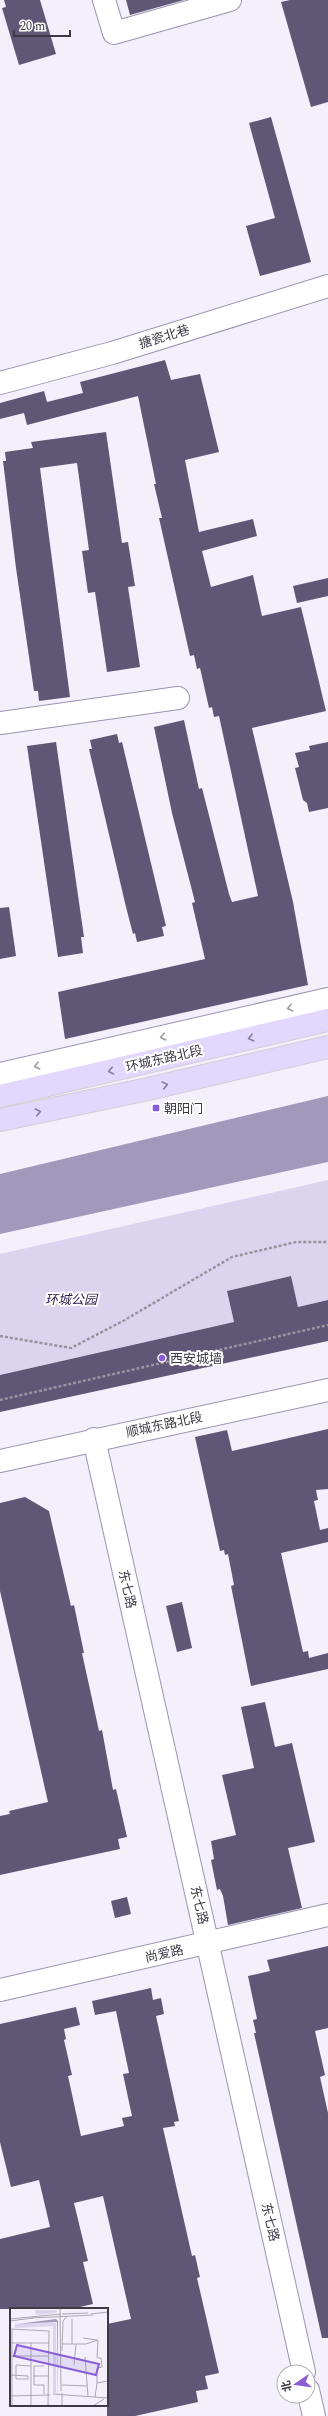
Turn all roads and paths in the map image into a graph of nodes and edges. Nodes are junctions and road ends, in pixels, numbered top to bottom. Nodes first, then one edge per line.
1 (104, 0) edge
2 (230, 0) edge
3 (328, 286) edge
4 (0, 383) edge
5 (178, 698) dead end
6 (0, 722) edge
7 (328, 999) edge
8 (328, 1013) edge
9 (328, 1020) edge
10 (289, 1029) junction
11 (328, 1047) edge
12 (328, 1052) edge
13 (298, 1054) junction
14 (0, 1074) edge
15 (0, 1096) edge
16 (0, 1120) edge
17 (328, 1242) edge
18 (328, 1324) edge
19 (0, 1336) edge
20 (328, 1390) edge
21 (0, 1400) edge
22 (94, 1439) junction
23 (0, 1461) edge
24 (328, 1915) edge
25 (209, 1942) junction
26 (0, 1990) edge
27 (302, 2364) edge
28 (311, 2404) edge
29 (314, 2416) edge

1 - 2 street
3 - 4 street, 搪瓷北巷
5 - 6 street
7 -> 14 street
8 - 10 main road
9 - 10 main road, 环城东路北段
10 -> 15 main road, 环城东路北段
11 - 13 main road, 环城东路北段
12 - 13 main road
16 -> 13 main road, 环城东路北段
17 - 19 path
18 - 21 path
20 - 22 street, 顺城东路北段
22 - 23 street, 顺城东路北段
22 - 25 street, 东七路
24 - 25 street, 尚爱路
25 - 26 street, 尚爱路
25 - 27 street, 东七路
28 - 29 street

